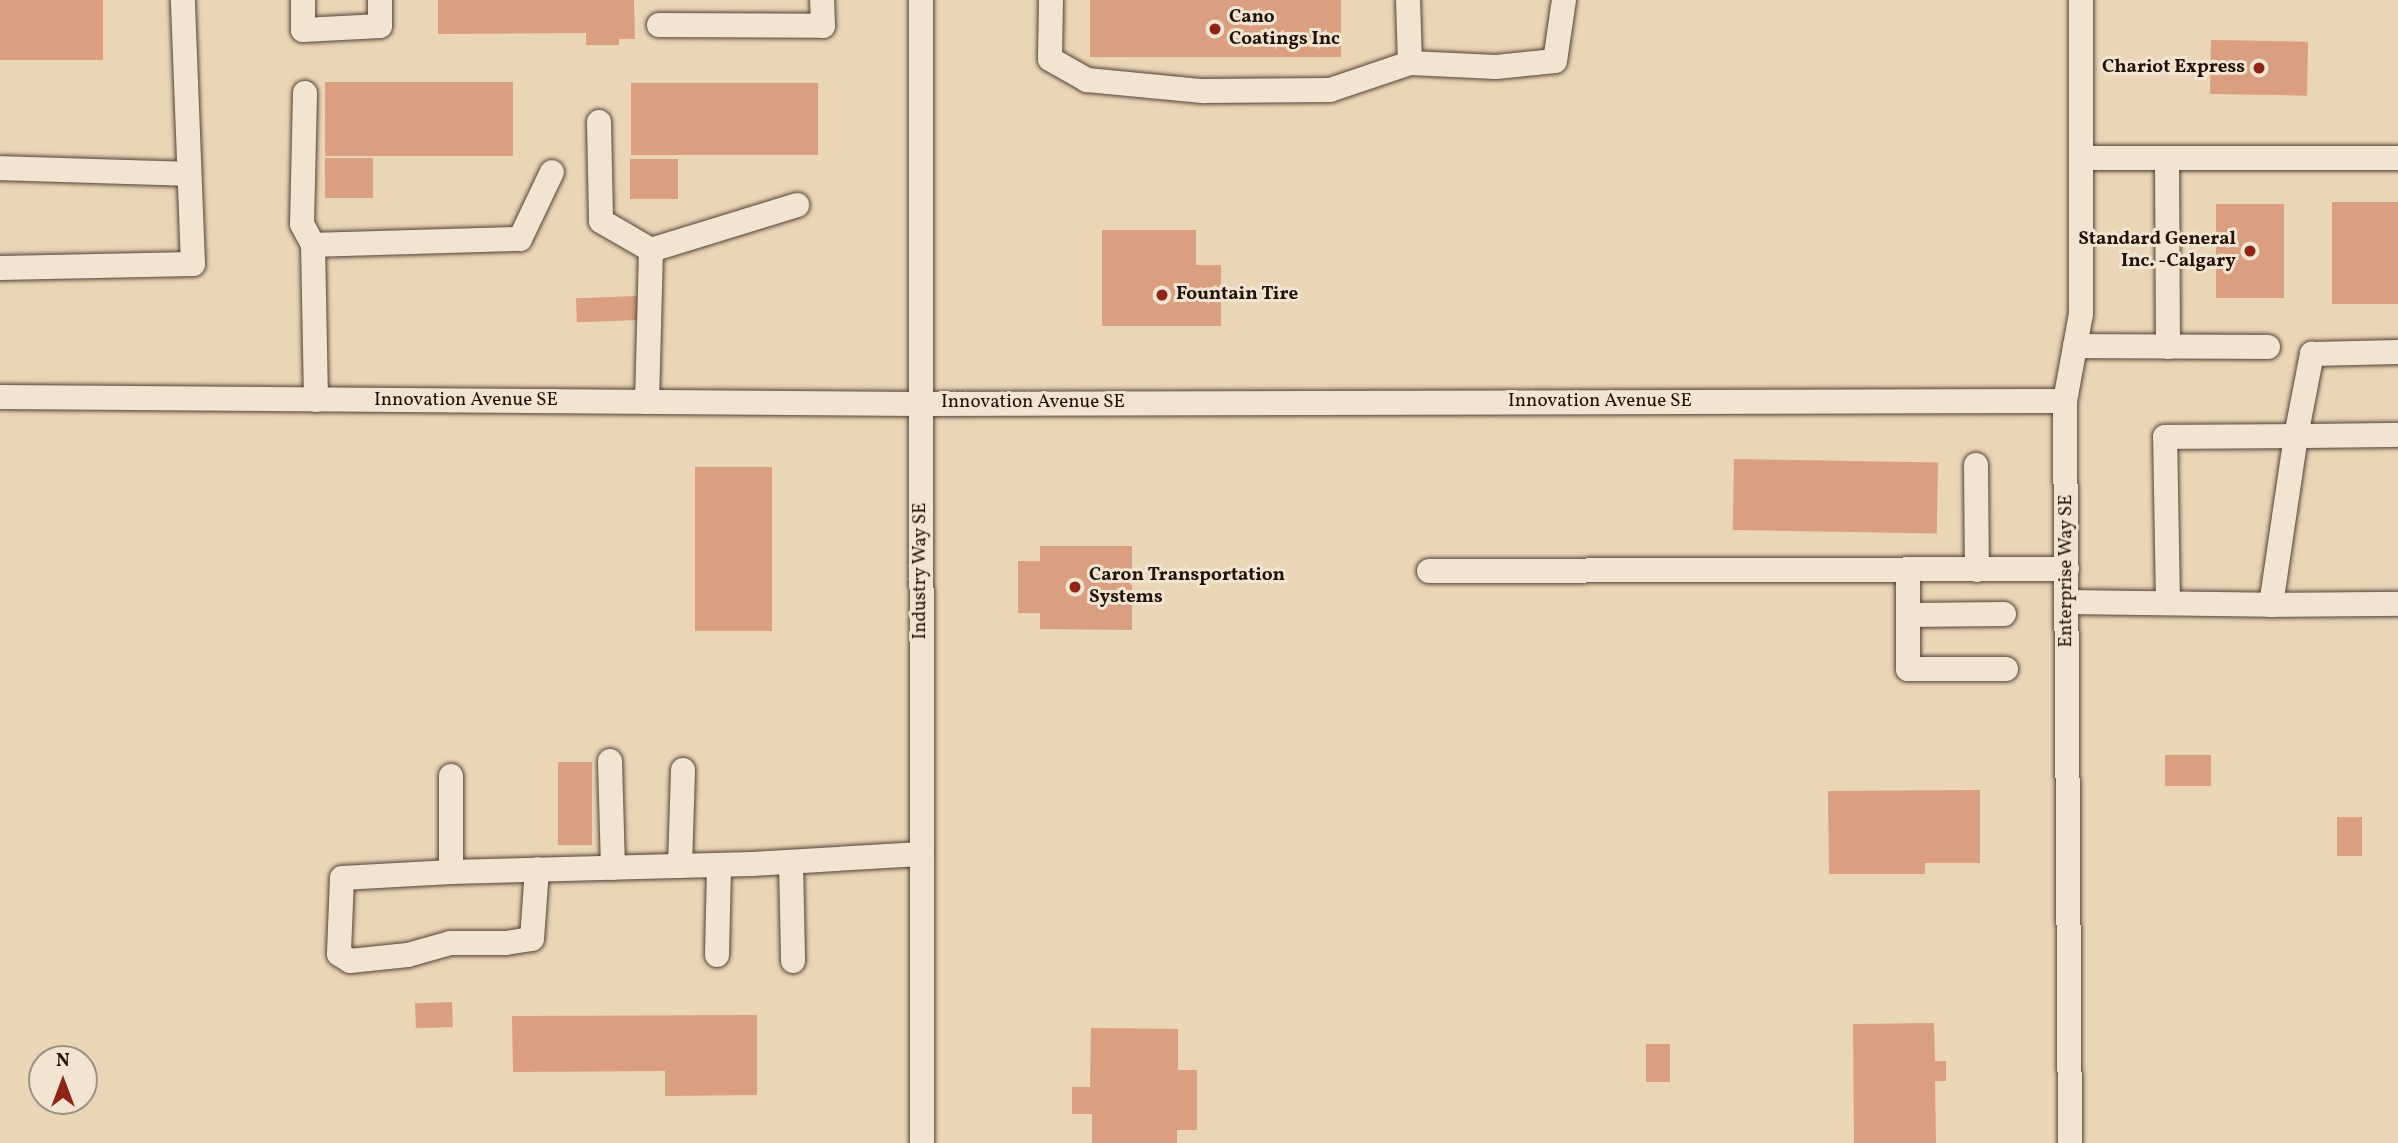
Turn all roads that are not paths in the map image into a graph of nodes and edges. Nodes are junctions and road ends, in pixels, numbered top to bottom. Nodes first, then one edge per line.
1 (183, 0) edge
2 (303, 0) edge
3 (380, 0) edge
4 (822, 0) edge
5 (921, 0) edge
6 (1051, 0) edge
7 (1408, 0) edge
8 (1564, 0) edge
9 (2081, 0) edge
10 (659, 25) dead end
11 (1410, 63) junction
12 (305, 93) dead end
13 (599, 122) dead end
14 (2081, 158) junction
15 (2167, 158) junction
16 (2398, 158) edge
17 (0, 168) edge
18 (552, 172) dead end
19 (189, 174) junction
20 (797, 205) dead end
21 (313, 245) junction
22 (650, 250) junction
23 (0, 268) edge
24 (2075, 346) junction
25 (2168, 347) junction
26 (2269, 347) dead end
27 (2398, 352) edge
28 (0, 397) edge
29 (316, 400) junction
30 (2066, 401) junction
31 (647, 402) junction
32 (921, 404) junction
33 (2296, 436) junction
34 (2398, 436) edge
35 (1976, 465) dead end
36 (2067, 569) junction
37 (1908, 570) junction
38 (1977, 570) junction
39 (1429, 571) dead end
40 (2067, 602) junction
41 (2168, 603) junction
42 (2398, 604) edge
43 (2271, 605) junction
44 (2004, 614) dead end
45 (1908, 615) junction
46 (2006, 668) dead end
47 (610, 761) dead end
48 (683, 770) dead end
49 (451, 776) dead end
50 (921, 853) junction
51 (790, 862) junction
52 (719, 865) junction
53 (680, 866) junction
54 (613, 868) junction
55 (537, 869) junction
56 (451, 872) junction
57 (717, 955) dead end
58 (793, 961) dead end
59 (922, 1143) edge
60 (2070, 1143) edge

1 - 19 street
2 - 3 street
4 - 10 street
5 - 32 street, Industry Way SE
6 - 11 street
7 - 11 street
8 - 11 street
9 - 14 street, Enterprise Way SE
12 - 21 street
13 - 22 street
14 - 15 street
14 - 24 street, Enterprise Way SE
15 - 16 street
15 - 25 street
17 - 19 street
18 - 21 street
19 - 23 street
20 - 22 street
21 - 29 street
22 - 31 street
24 - 25 street
24 - 30 street, Enterprise Way SE
25 - 26 street
27 - 33 street
28 - 29 street, Innovation Avenue SE
29 - 31 street, Innovation Avenue SE
30 - 32 street, Innovation Avenue SE
30 - 36 street, Enterprise Way SE
31 - 32 street, Innovation Avenue SE
32 - 50 street, Industry Way SE
33 - 34 street
33 - 41 street
33 - 43 street
35 - 38 street
36 - 38 street
36 - 40 street, Enterprise Way SE
37 - 38 street
37 - 39 street
37 - 45 street
40 - 41 street
40 - 60 street, Enterprise Way SE
41 - 43 street
42 - 43 street
44 - 45 street
45 - 46 street
47 - 54 street
48 - 53 street
49 - 56 street
50 - 51 street
50 - 59 street, Industry Way SE
51 - 52 street
51 - 58 street
52 - 53 street
52 - 57 street
53 - 54 street
54 - 55 street
55 - 56 street
55 - 56 street

